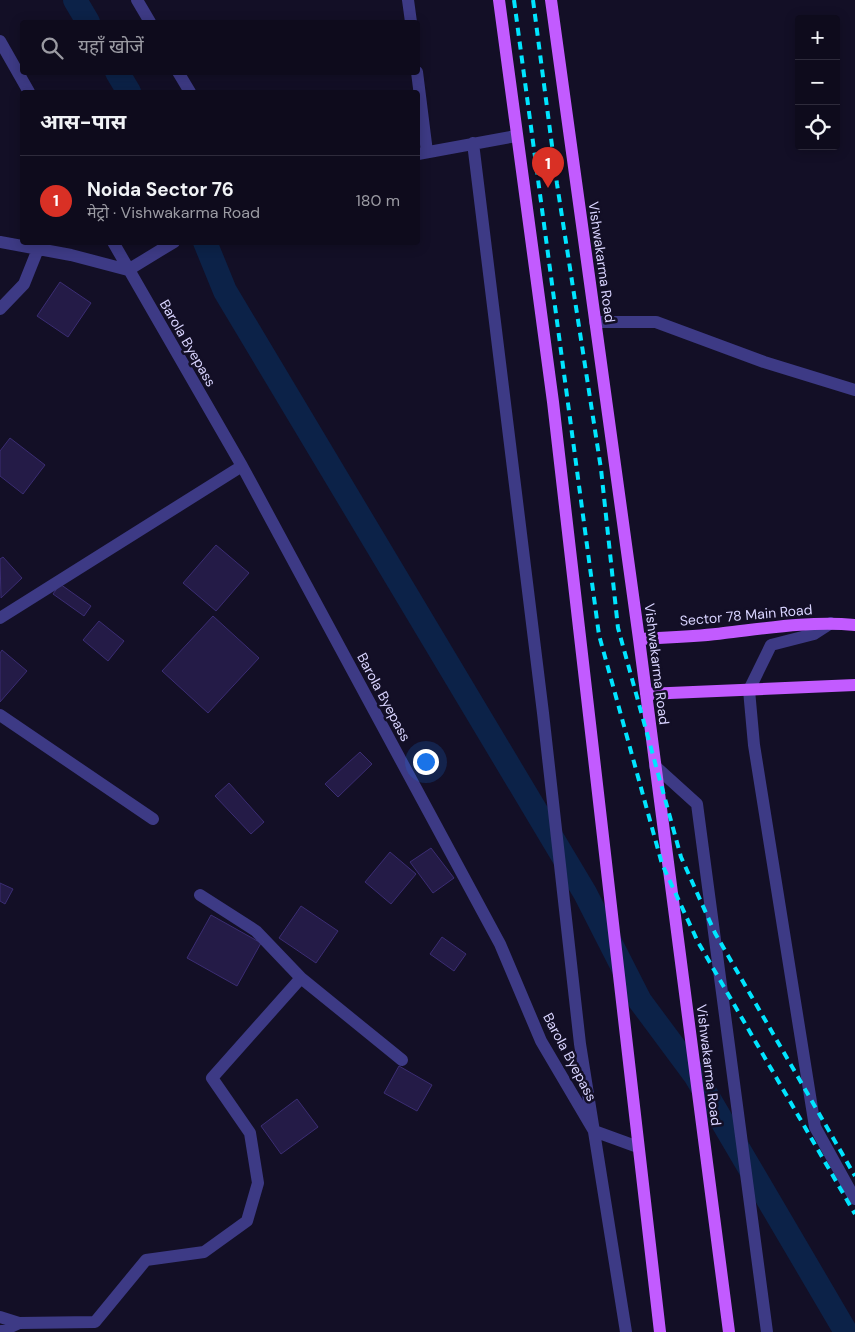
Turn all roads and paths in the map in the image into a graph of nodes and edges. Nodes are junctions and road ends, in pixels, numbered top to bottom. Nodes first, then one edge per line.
1 (137, 0) edge
2 (408, 0) edge
3 (499, 0) edge
4 (551, 0) edge
5 (149, 20) edge
6 (411, 20) edge
7 (0, 41) edge
8 (180, 75) edge
9 (417, 75) edge
10 (28, 90) edge
11 (189, 90) edge
12 (418, 90) edge
13 (420, 121) edge
14 (516, 136) junction
15 (473, 143) junction
16 (422, 153) edge
17 (0, 242) edge
18 (115, 245) edge
19 (169, 245) edge
20 (38, 249) junction
21 (128, 270) junction
22 (0, 309) edge
23 (595, 322) junction
24 (855, 390) edge
25 (242, 466) junction
26 (0, 618) edge
27 (831, 623) junction
28 (855, 625) edge
29 (639, 639) junction
30 (855, 684) edge
31 (749, 690) junction
32 (646, 694) junction
33 (0, 715) edge
34 (655, 766) junction
35 (152, 819) dead end
36 (200, 894) dead end
37 (301, 978) junction
38 (402, 1060) dead end
39 (594, 1131) junction
40 (638, 1148) junction
41 (855, 1199) edge
42 (0, 1317) edge
43 (19, 1323) junction
44 (99, 1327) edge
45 (0, 1332) edge
46 (626, 1332) edge
47 (660, 1332) edge
48 (729, 1332) edge
49 (767, 1332) edge

1 - 5 street
2 - 6 street
3 - 14 main road
4 - 23 main road, Vishwakarma Road
7 - 10 street
8 - 11 street
9 - 12 street
13 - 16 street
14 - 15 street
14 - 40 main road
15 - 16 street
15 - 39 street
17 - 20 street
18 - 21 street, Barola Byepass
19 - 21 street
20 - 21 street
20 - 22 street
21 - 25 street, Barola Byepass
23 - 24 street
23 - 29 main road, Vishwakarma Road
25 - 26 street
25 - 39 street, Barola Byepass
27 - 28 main road, Sector 78 Main Road
27 - 29 main road, Sector 78 Main Road
27 - 31 street
29 - 32 main road, Vishwakarma Road
30 - 31 main road
31 - 32 main road
31 - 41 street
32 - 34 main road, Vishwakarma Road
33 - 35 street
34 - 48 main road, Vishwakarma Road
34 - 49 street
36 - 37 street
37 - 38 street
37 - 44 street
39 - 40 street
39 - 46 street
40 - 47 main road
42 - 43 street
43 - 44 street
43 - 45 street

